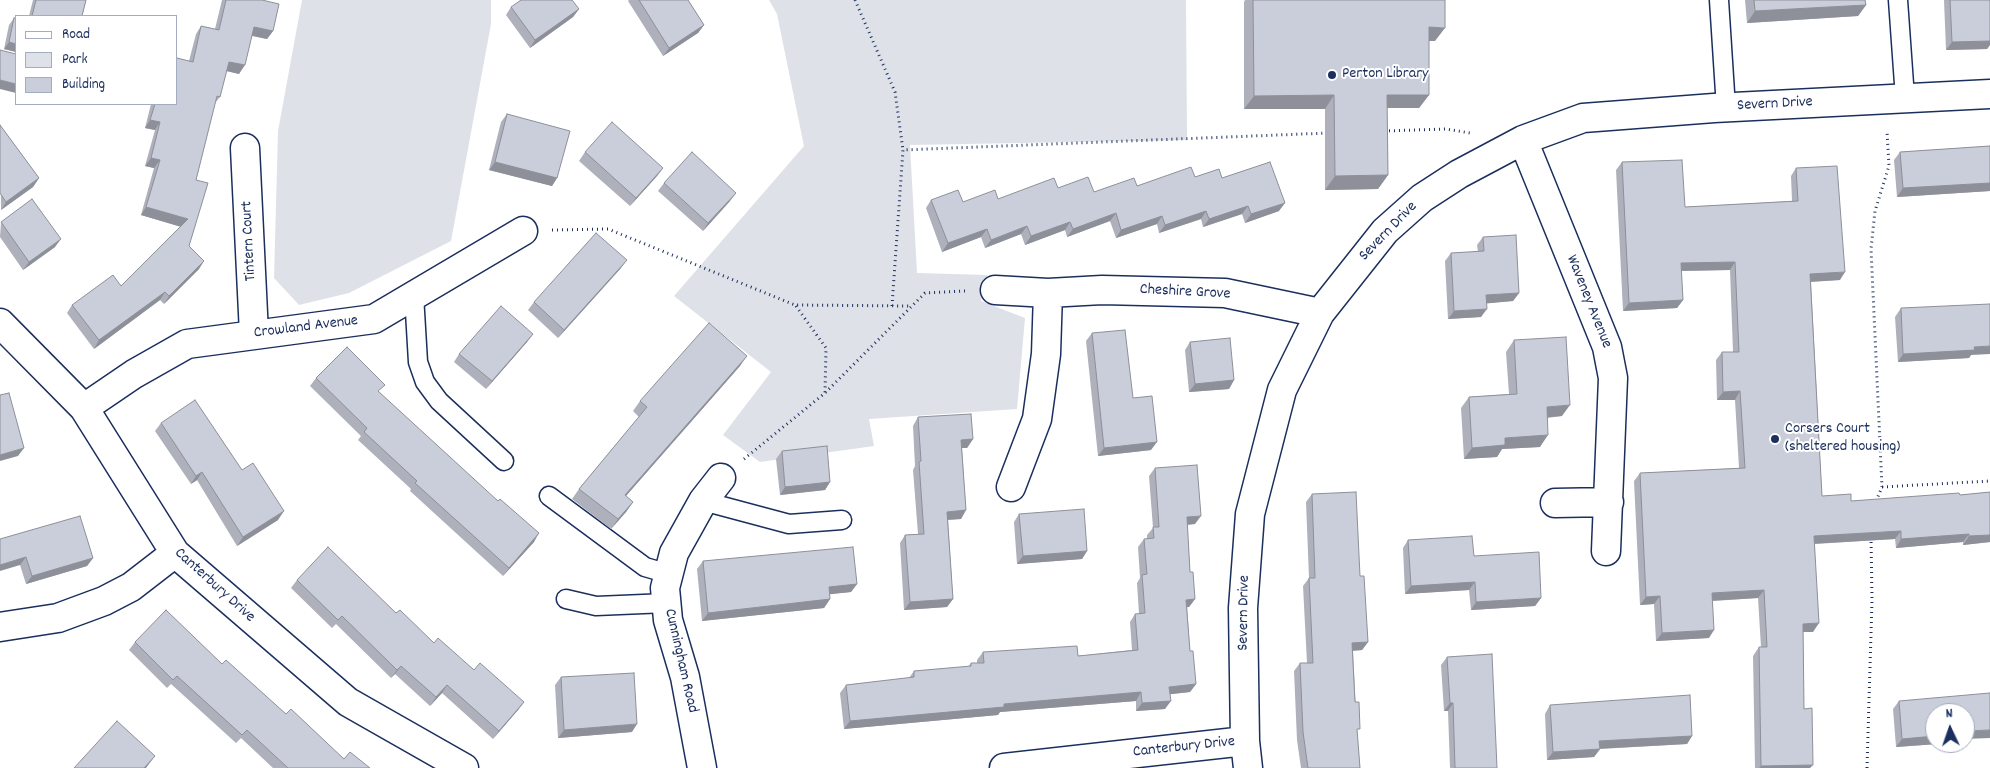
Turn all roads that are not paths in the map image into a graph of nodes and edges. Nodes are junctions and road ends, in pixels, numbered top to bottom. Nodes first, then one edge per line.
1 (1719, 0) edge
2 (1898, 0) edge
3 (1990, 94) edge
4 (1895, 98) junction
5 (1726, 108) junction
6 (1523, 140) junction
7 (245, 148) dead end
8 (523, 231) road end
9 (996, 290) road end
10 (1048, 293) junction
11 (414, 295) junction
12 (1320, 313) junction
13 (0, 324) edge
14 (254, 334) junction
15 (84, 408) junction
16 (504, 461) dead end
17 (721, 478) road end
18 (1011, 487) dead end
19 (549, 496) dead end
20 (703, 501) junction
21 (1609, 502) junction
22 (1555, 503) dead end
23 (842, 520) dead end
24 (1606, 551) dead end
25 (175, 553) junction
26 (669, 574) junction
27 (566, 599) dead end
28 (667, 603) junction
29 (0, 628) edge
30 (1245, 741) junction
31 (464, 768) edge
32 (702, 768) edge
33 (1004, 768) edge
34 (1248, 768) edge

1 - 5 lane
2 - 4 lane
3 - 4 street, Severn Drive
4 - 5 street, Severn Drive
5 - 6 street, Severn Drive
6 - 12 street, Severn Drive
6 - 21 street, Waveney Avenue
7 - 14 street, Tintern Court
8 - 11 street, Crowland Avenue
9 - 10 street, Cheshire Grove
10 - 12 street, Cheshire Grove
10 - 18 street
11 - 14 street, Crowland Avenue
11 - 16 lane
12 - 30 street, Severn Drive
13 - 15 street, Canterbury Drive
14 - 15 street, Crowland Avenue
15 - 25 street, Canterbury Drive
17 - 20 street, Cunningham Road
19 - 26 lane
20 - 23 lane
20 - 26 street, Cunningham Road
21 - 22 street
21 - 24 street, Waveney Avenue
25 - 29 street
25 - 31 street, Canterbury Drive
26 - 28 street, Cunningham Road
27 - 28 lane
28 - 32 street, Cunningham Road
30 - 33 street, Canterbury Drive
30 - 34 street, Severn Drive

